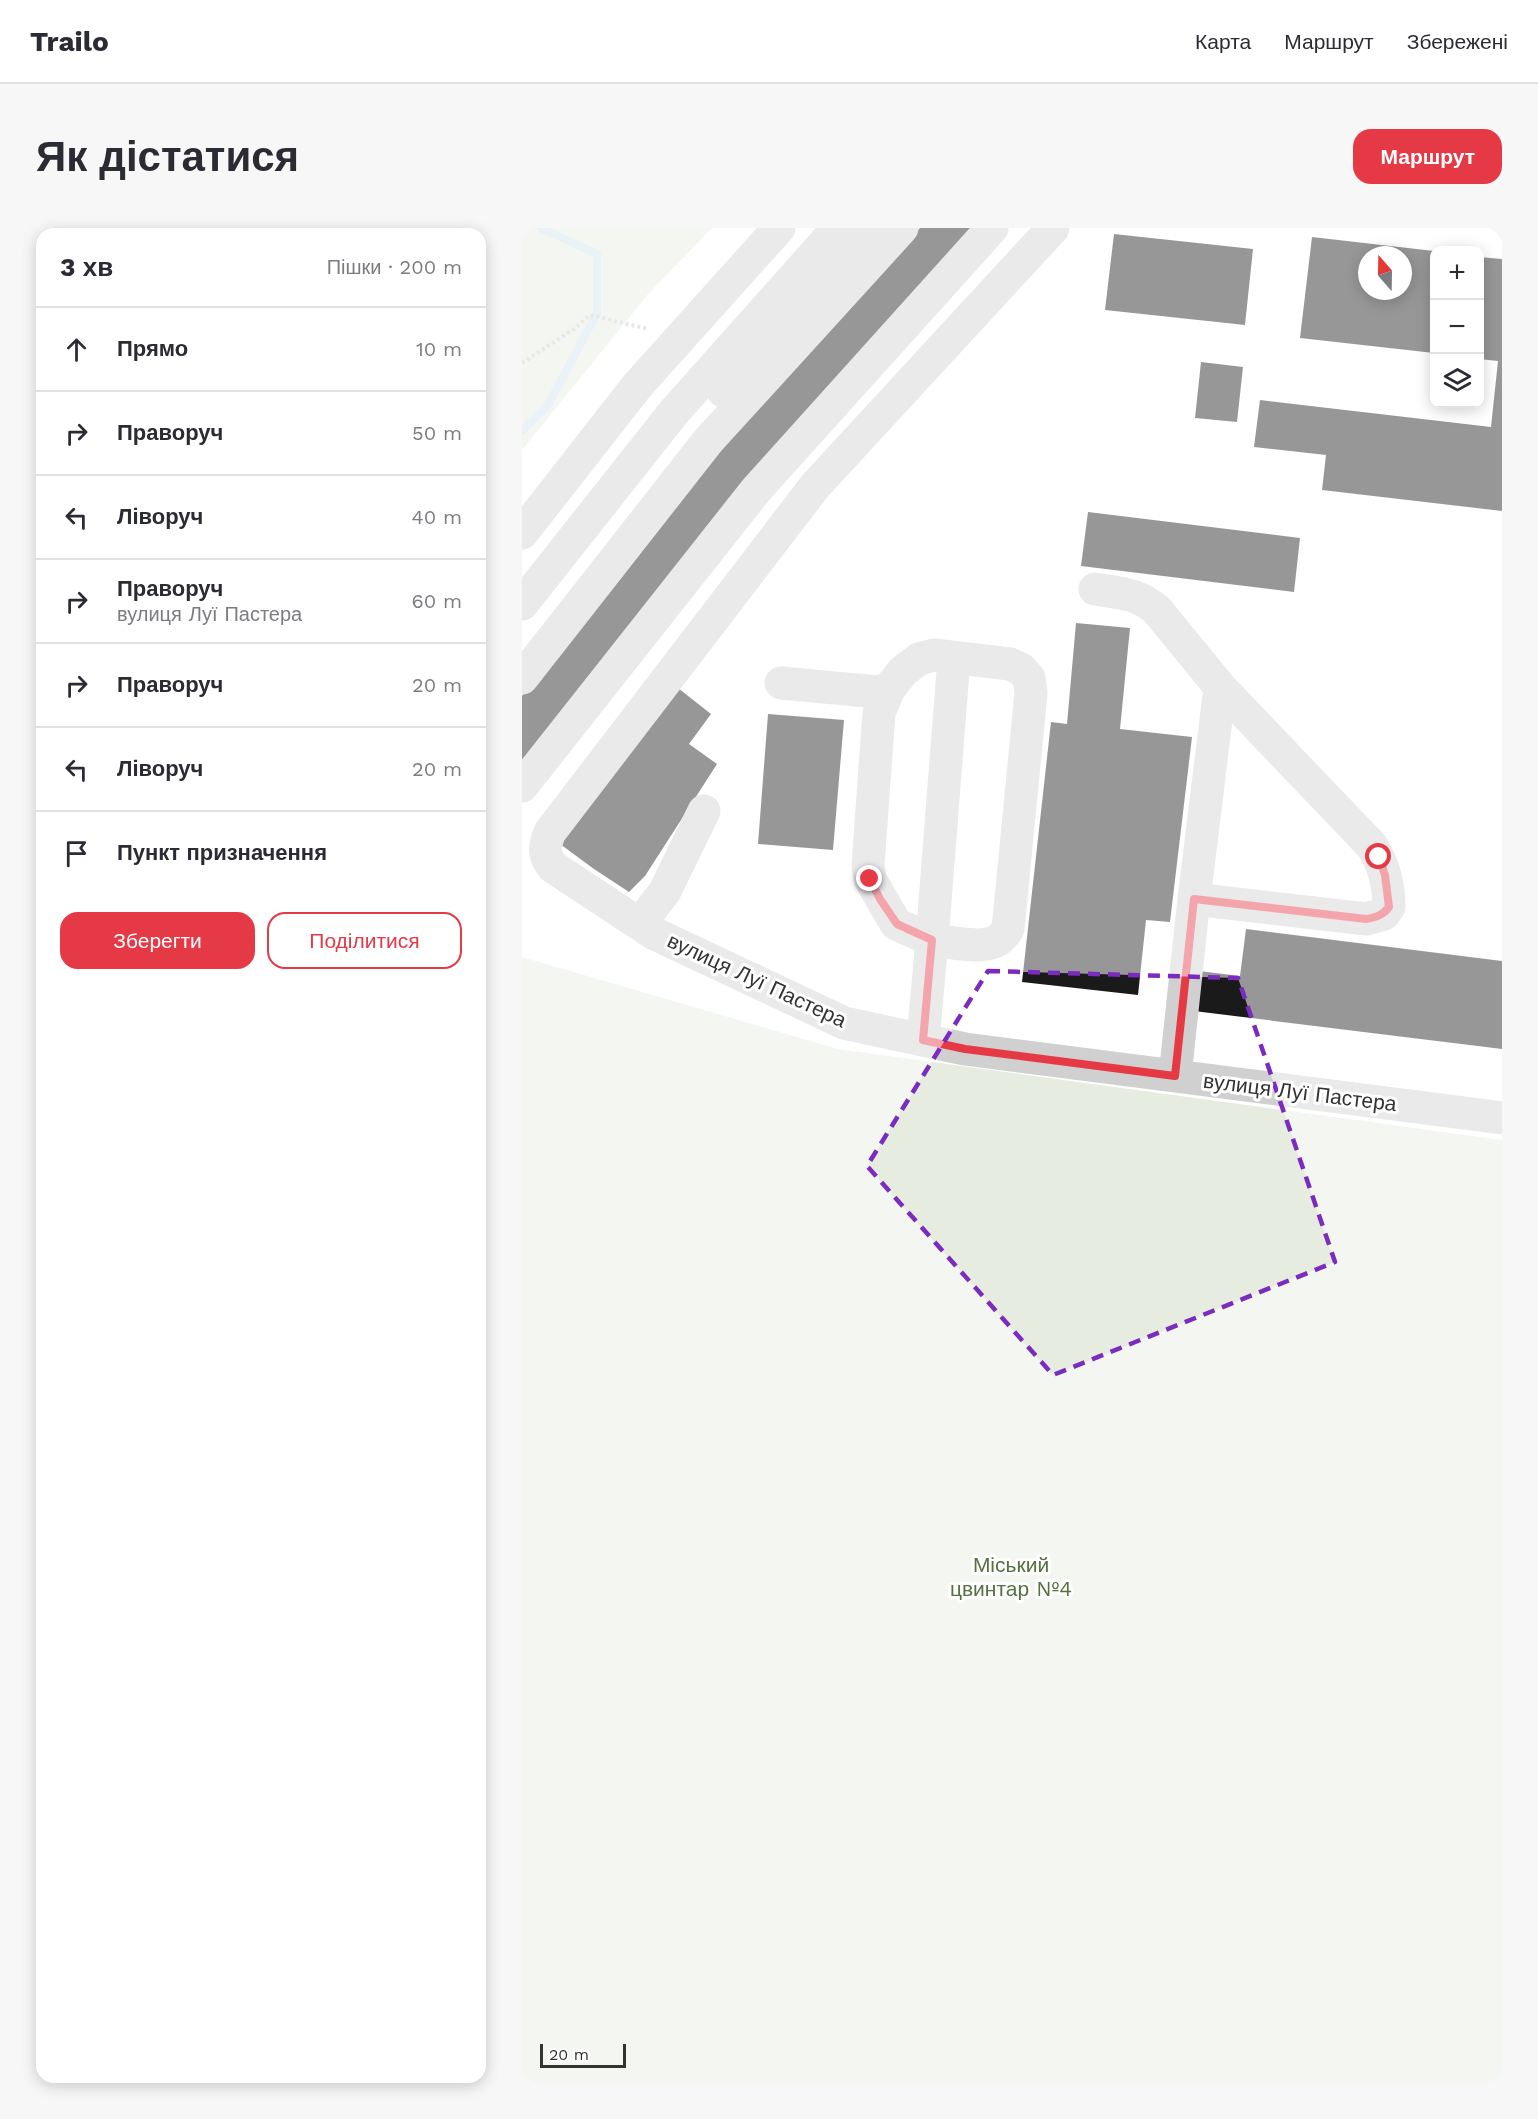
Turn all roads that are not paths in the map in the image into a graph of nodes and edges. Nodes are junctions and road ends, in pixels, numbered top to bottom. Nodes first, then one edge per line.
1 (748, 228) edge
2 (778, 228) edge
3 (809, 228) edge
4 (838, 228) edge
5 (871, 228) edge
6 (902, 228) edge
7 (992, 228) edge
8 (1053, 228) edge
9 (522, 498) edge
10 (522, 533) edge
11 (522, 570) edge
12 (1095, 590) dead end
13 (522, 604) edge
14 (522, 642) edge
15 (954, 658) junction
16 (522, 678) edge
17 (781, 682) dead end
18 (1220, 687) junction
19 (889, 689) junction
20 (522, 786) edge
21 (704, 811) dead end
22 (1194, 899) junction
23 (647, 928) junction
24 (932, 940) junction
25 (923, 1040) junction
26 (1175, 1076) junction
27 (1502, 1119) edge

1 - 9 street
2 - 10 street
3 - 11 street
4 - 13 street
5 - 14 street
6 - 16 street
7 - 20 street
8 - 23 street, вулиця Луї Пастера
12 - 18 street
15 - 19 street
15 - 24 street
15 - 24 street
17 - 19 street
18 - 22 street
18 - 22 street
19 - 24 street
21 - 23 street
22 - 26 street
23 - 25 street, вулиця Луї Пастера
24 - 25 street
25 - 26 street, вулиця Луї Пастера
26 - 27 street, вулиця Луї Пастера

